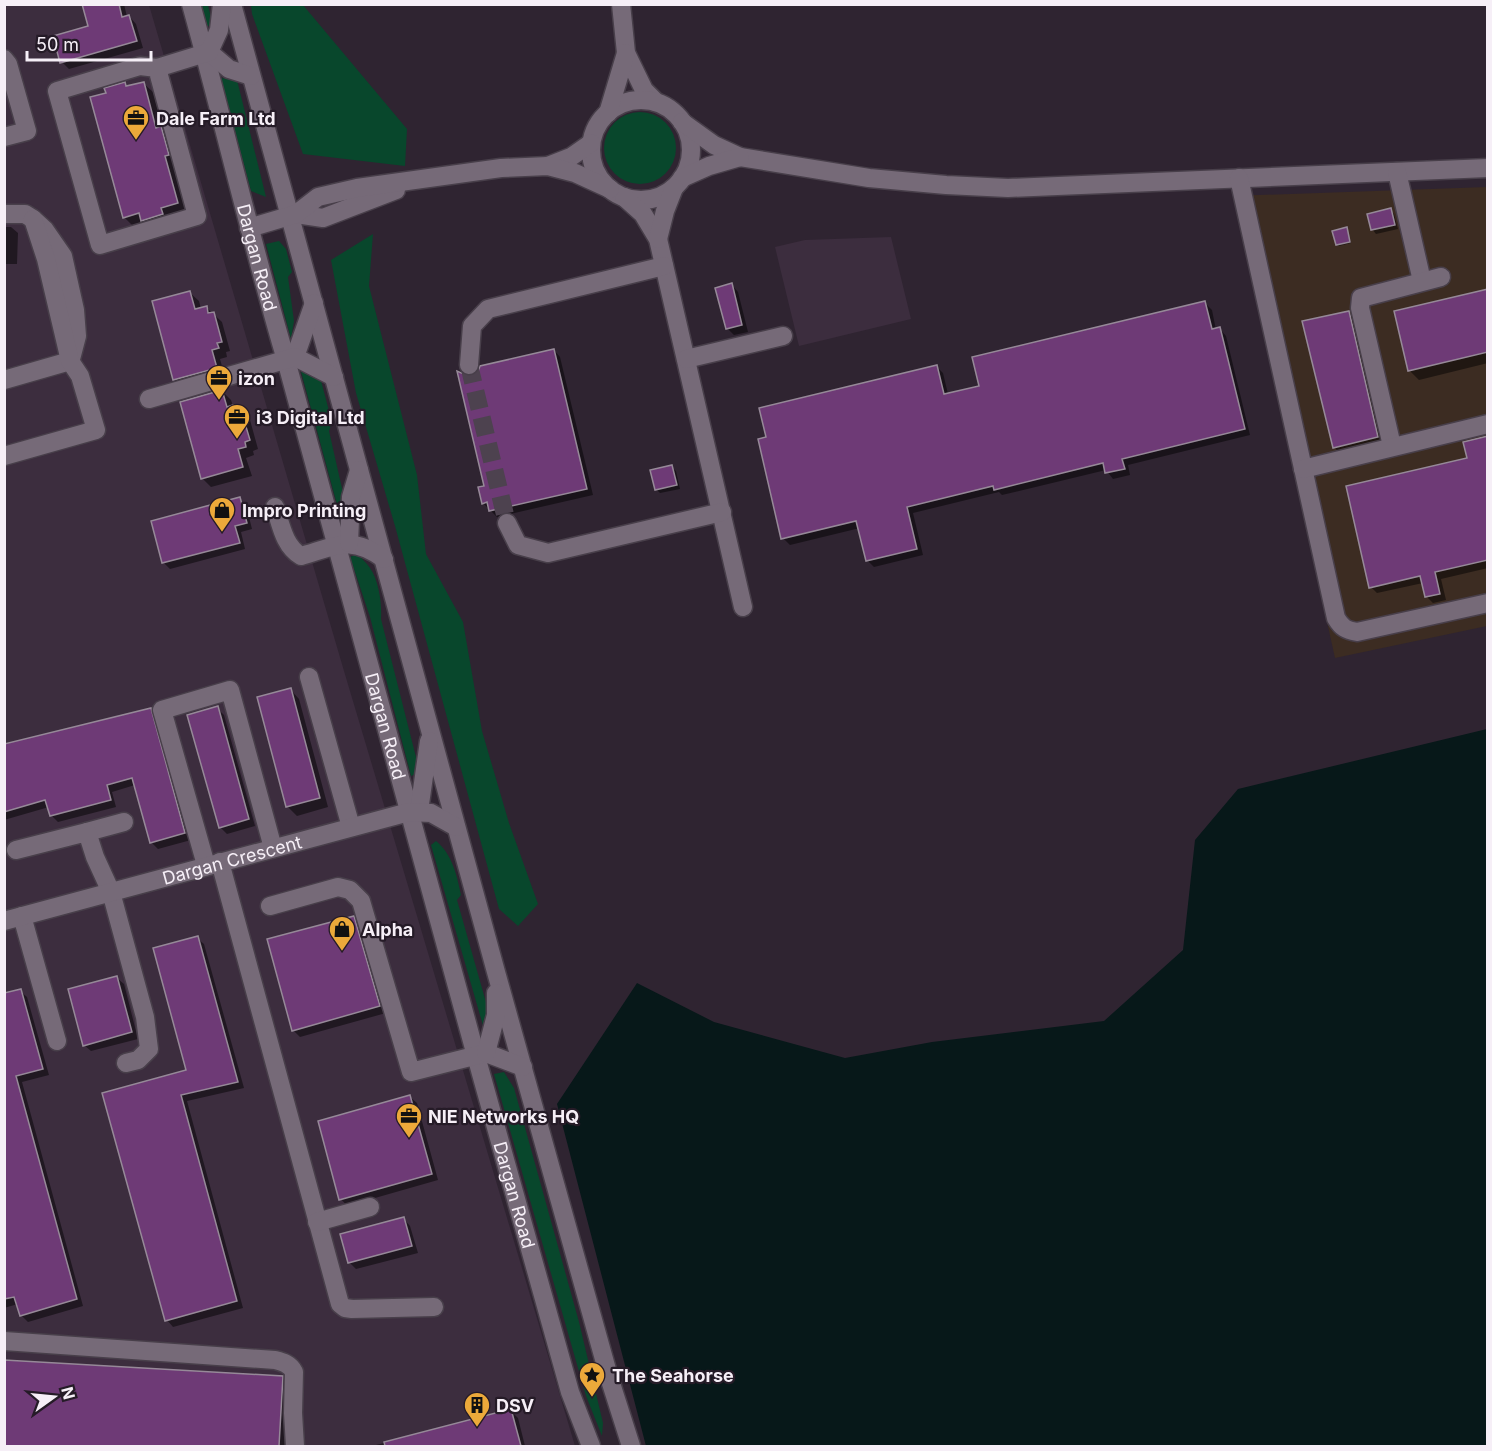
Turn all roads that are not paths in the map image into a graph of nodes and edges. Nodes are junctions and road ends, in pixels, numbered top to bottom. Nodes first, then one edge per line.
1 (191, 4) edge
2 (222, 4) edge
3 (232, 4) edge
4 (621, 4) edge
5 (207, 52) junction
6 (626, 53) junction
7 (4, 59) edge
8 (157, 68) junction
9 (251, 76) junction
10 (656, 102) junction
11 (608, 113) junction
12 (682, 122) junction
13 (4, 137) edge
14 (591, 143) junction
15 (740, 158) junction
16 (548, 166) junction
17 (1488, 168) edge
18 (1398, 172) junction
19 (1239, 178) junction
20 (678, 183) junction
21 (617, 193) junction
22 (4, 214) edge
23 (293, 215) junction
24 (249, 228) junction
25 (658, 239) junction
26 (664, 266) junction
27 (1441, 277) dead end
28 (1422, 281) junction
29 (314, 303) junction
30 (783, 336) dead end
31 (290, 359) junction
32 (686, 359) junction
33 (70, 361) junction
34 (469, 365) tunnel mouth
35 (334, 377) junction
36 (4, 380) edge
37 (149, 399) dead end
38 (1488, 424) edge
39 (1392, 446) junction
40 (4, 456) edge
41 (359, 468) junction
42 (1303, 469) junction
43 (275, 507) dead end
44 (722, 512) junction
45 (507, 523) tunnel mouth
46 (342, 544) junction
47 (384, 560) junction
48 (1488, 603) edge
49 (743, 607) dead end
50 (309, 677) dead end
51 (430, 729) junction
52 (414, 811) junction
53 (124, 822) dead end
54 (456, 826) junction
55 (351, 827) junction
56 (87, 832) junction
57 (273, 848) junction
58 (16, 850) dead end
59 (213, 864) junction
60 (111, 892) junction
61 (270, 906) dead end
62 (22, 916) junction
63 (4, 921) edge
64 (496, 972) junction
65 (57, 1041) dead end
66 (481, 1054) junction
67 (126, 1063) dead end
68 (523, 1067) junction
69 (370, 1207) dead end
70 (317, 1222) junction
71 (434, 1307) dead end
72 (4, 1341) edge
73 (295, 1446) edge
74 (591, 1446) edge
75 (631, 1446) edge

1 - 5 street, Dargan Road
2 - 5 street
3 - 9 street
4 - 6 street
5 - 8 street
5 - 9 street
5 - 24 street, Dargan Road
6 - 10 street
6 - 11 street
7 - 13 street
8 - 8 street
9 - 23 street
10 - 11 street
10 - 12 street
11 - 14 street
12 - 15 street
12 - 20 street
14 - 16 street
14 - 21 street
15 - 19 street
15 - 20 street
16 - 21 street
16 - 23 street
17 - 18 street
18 - 19 street
18 - 28 street
19 - 42 street
20 - 21 street
20 - 25 street
21 - 25 street
22 - 33 street
23 - 24 street
23 - 29 street
24 - 31 street, Dargan Road
25 - 26 street
26 - 32 street
26 - 34 street
27 - 28 street
28 - 39 street
29 - 31 street
29 - 35 street
30 - 32 street
31 - 35 street
31 - 37 street
31 - 46 street, Dargan Road
32 - 44 street
33 - 36 street
33 - 40 street
35 - 41 street
38 - 39 street
39 - 42 street
41 - 46 street
41 - 47 street
42 - 48 street
43 - 46 street
44 - 45 street
44 - 49 street
46 - 47 street
46 - 52 street, Dargan Road
47 - 51 street
50 - 55 street
51 - 52 street
51 - 54 street
52 - 54 street
52 - 55 street, Dargan Crescent
52 - 66 street, Dargan Road
53 - 56 street
54 - 64 street
55 - 57 street, Dargan Crescent
56 - 58 street
56 - 60 street
57 - 59 street, Dargan Crescent
57 - 59 street
59 - 60 street, Dargan Crescent
59 - 70 street
60 - 62 street, Dargan Crescent
60 - 67 street
61 - 66 street
62 - 63 street, Dargan Crescent
62 - 65 street
64 - 66 street
64 - 68 street
66 - 68 street
66 - 74 street, Dargan Road
68 - 75 street
69 - 70 street
70 - 71 street
72 - 73 street

